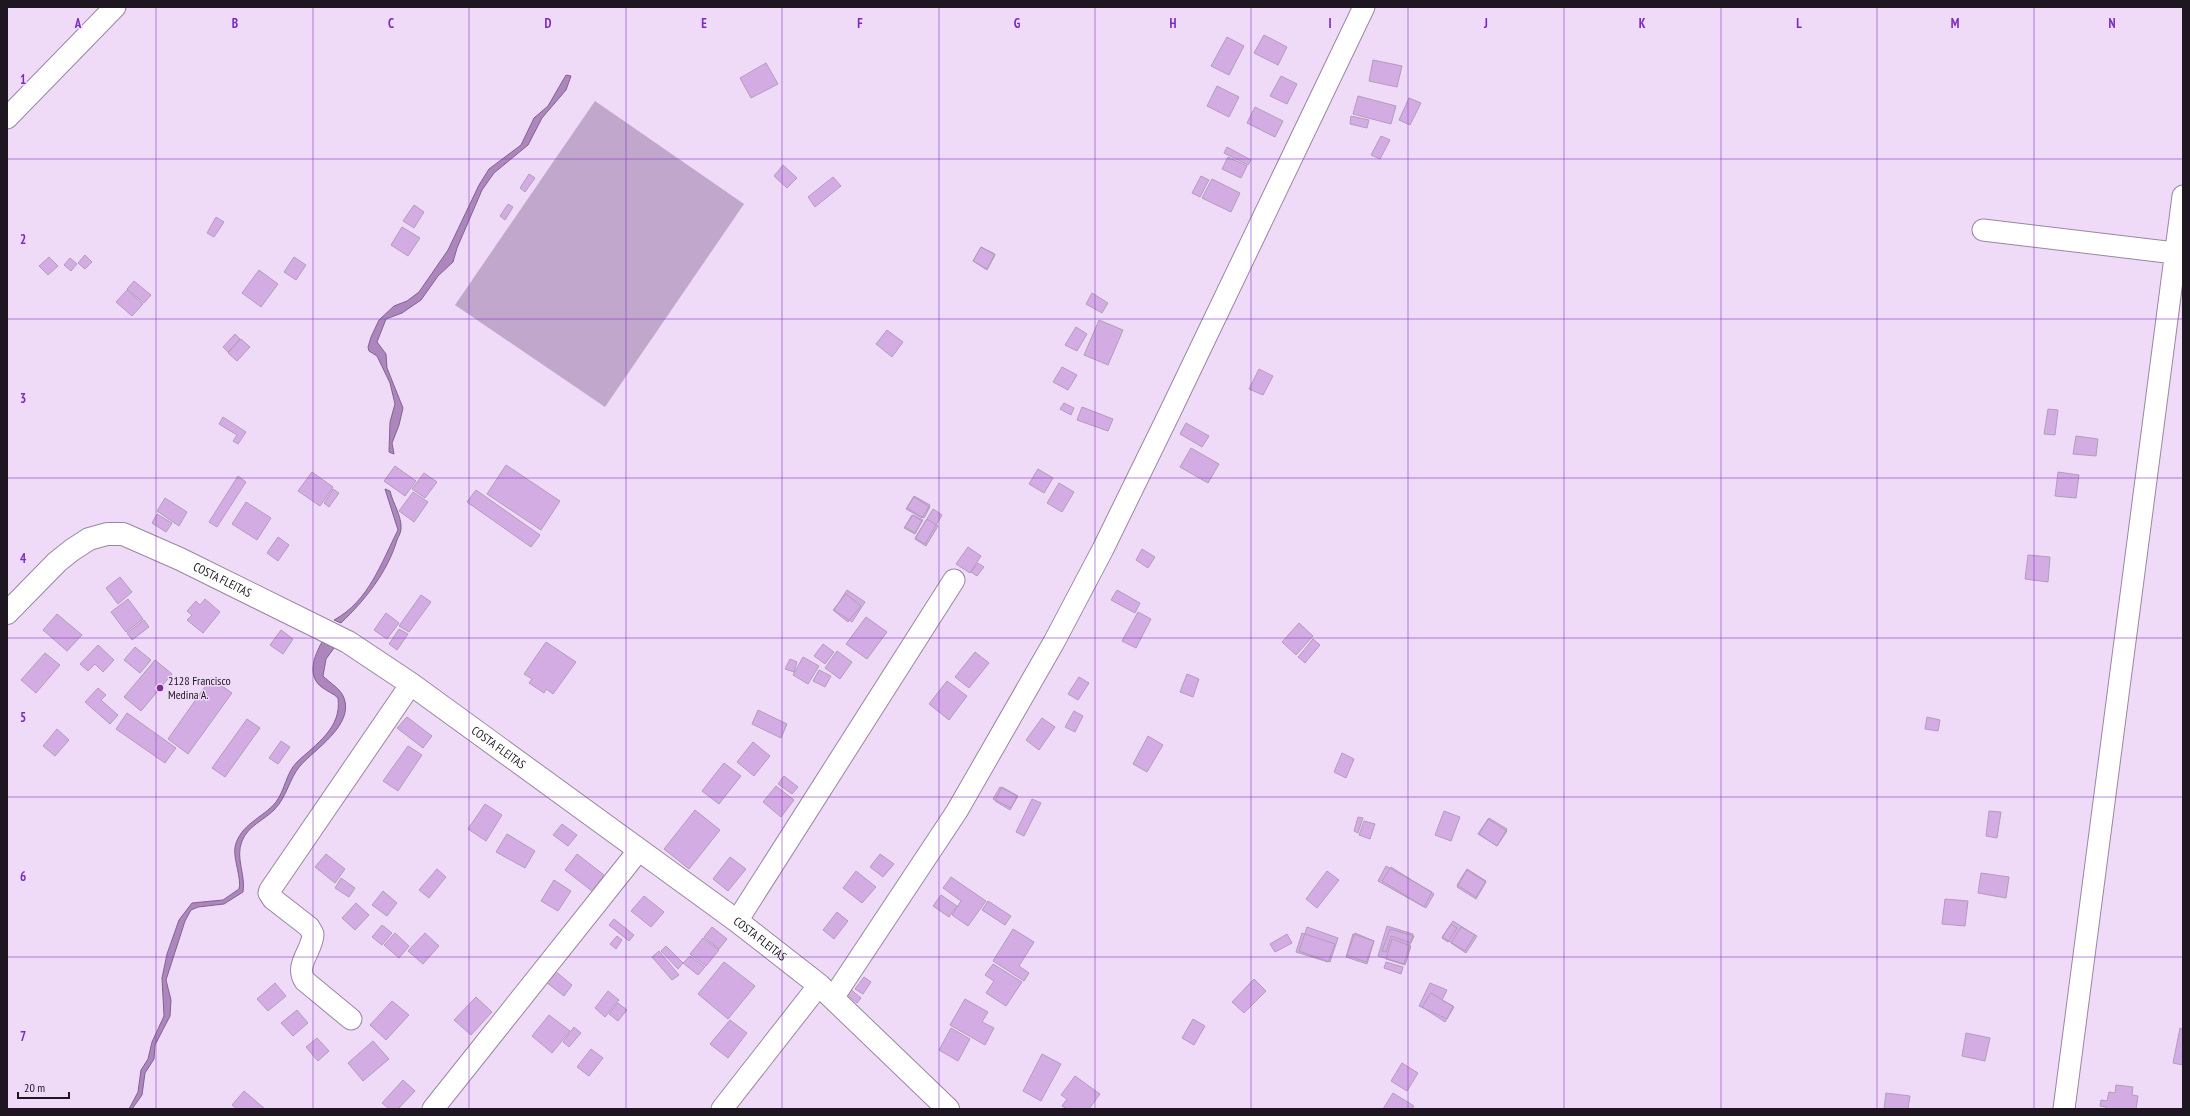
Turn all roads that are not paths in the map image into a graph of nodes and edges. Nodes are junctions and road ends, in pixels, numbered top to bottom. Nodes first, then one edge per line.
1 (115, 7) edge
2 (1364, 7) edge
3 (7, 118) edge
4 (2183, 196) edge
5 (1983, 230) dead end
6 (2179, 253) edge
7 (954, 580) dead end
8 (7, 613) edge
9 (411, 684) junction
10 (639, 850) junction
11 (737, 921) junction
12 (826, 991) junction
13 (351, 1019) dead end
14 (433, 1109) edge
15 (722, 1109) edge
16 (948, 1109) edge
17 (2064, 1109) edge

1 - 3 street
2 - 12 street
4 - 6 street
5 - 6 street
6 - 17 street
7 - 11 street
8 - 9 main road, COSTA FLEITAS
9 - 10 main road, COSTA FLEITAS
9 - 13 street
10 - 11 main road, COSTA FLEITAS
10 - 14 street
11 - 12 main road, COSTA FLEITAS
12 - 15 street
12 - 16 main road, COSTA FLEITAS

